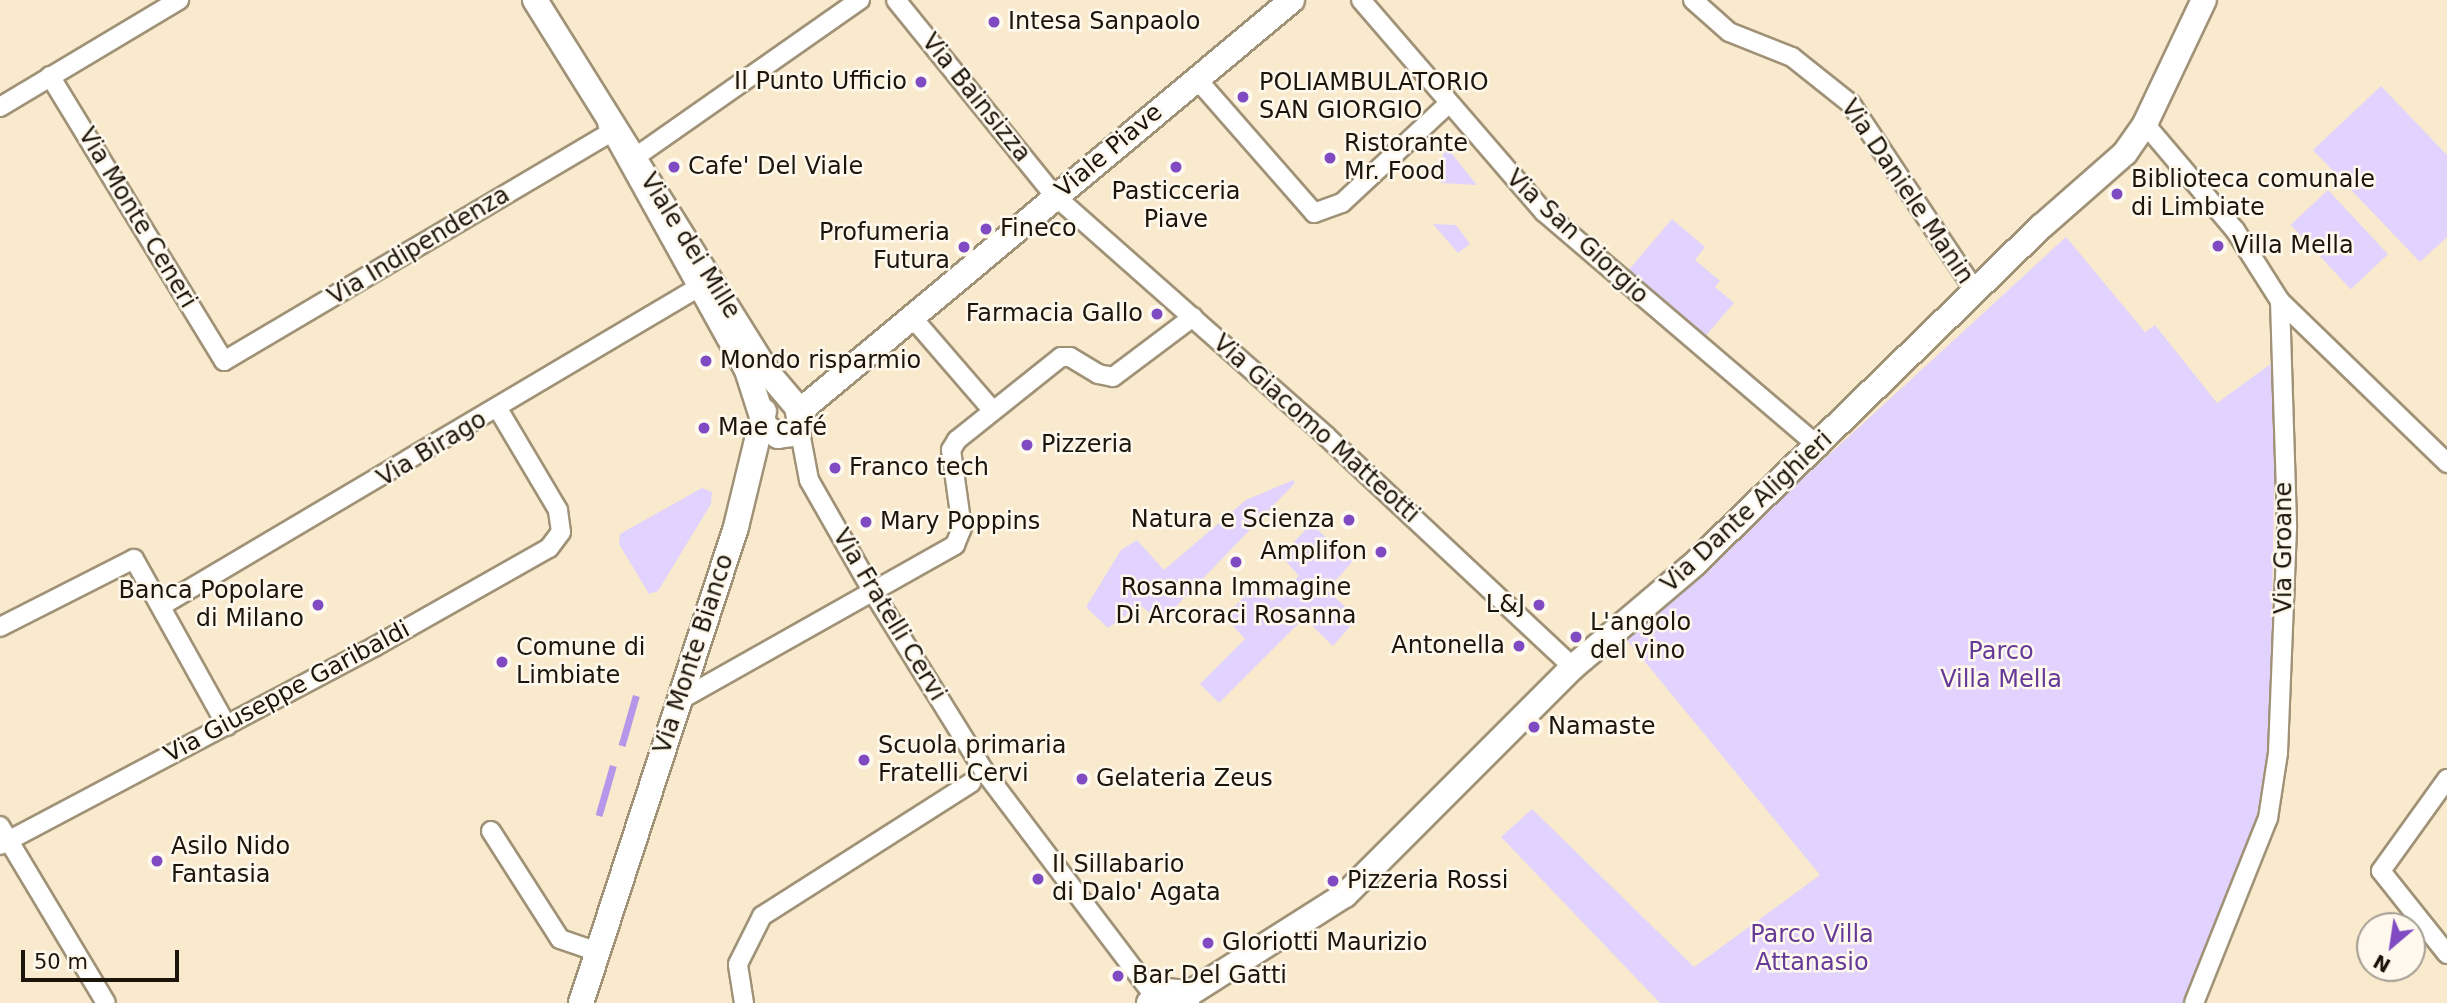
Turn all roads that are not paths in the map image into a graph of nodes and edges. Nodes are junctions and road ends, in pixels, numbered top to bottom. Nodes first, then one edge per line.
1 (179, 0) edge
2 (535, 0) edge
3 (860, 0) edge
4 (896, 0) edge
5 (1292, 0) edge
6 (1361, 0) edge
7 (1693, 0) edge
8 (2204, 0) edge
9 (50, 76) junction
10 (1196, 78) junction
11 (1447, 105) junction
12 (0, 107) edge
13 (2145, 124) junction
14 (611, 127) junction
15 (634, 158) junction
16 (1055, 196) junction
17 (699, 287) junction
18 (1976, 292) junction
19 (2280, 301) junction
20 (911, 316) junction
21 (1193, 317) junction
22 (224, 361) joint
23 (498, 409) junction
24 (992, 411) junction
25 (763, 418) junction
26 (795, 419) junction
27 (1819, 447) junction
28 (2447, 463) edge
29 (736, 527) junction
30 (873, 592) junction
31 (161, 607) junction
32 (0, 627) edge
33 (1573, 667) junction
34 (680, 700) junction
35 (227, 726) junction
36 (2447, 779) edge
37 (653, 782) junction
38 (971, 783) dead end
39 (491, 831) dead end
40 (3, 837) edge
41 (595, 951) junction
42 (2447, 954) edge
43 (1151, 1000) edge
44 (1186, 1000) edge
45 (106, 1003) edge
46 (581, 1003) edge
47 (744, 1003) edge
48 (2194, 1003) edge

1 - 9 street
2 - 14 street, Viale dei Mille
3 - 15 street
4 - 16 street, Via Bainsizza
5 - 10 street, Viale Piave
6 - 11 street, Via San Giorgio
7 - 18 street, Via Daniele Manin
8 - 13 street, Via Dante Alighieri
9 - 12 street
9 - 22 street, Via Monte Ceneri
10 - 11 street
10 - 16 street, Viale Piave
11 - 27 street, Via San Giorgio
13 - 18 street, Via Dante Alighieri
13 - 19 street
14 - 15 street, Viale dei Mille
14 - 17 street, Viale dei Mille
14 - 22 street, Via Indipendenza
15 - 26 street, Viale dei Mille
16 - 20 street, Viale Piave
16 - 21 street, Via Giacomo Matteotti
17 - 23 street, Via Birago
17 - 25 street, Viale dei Mille
18 - 27 street, Via Dante Alighieri
19 - 28 street
19 - 48 street, Via Groane
20 - 24 street
20 - 26 street, Viale Piave
21 - 24 street
21 - 33 street, Via Giacomo Matteotti
23 - 31 street, Via Birago
23 - 35 street, Via Giuseppe Garibaldi
24 - 30 street
25 - 26 street
25 - 26 street
25 - 29 street
26 - 29 street
26 - 30 street, Via Fratelli Cervi
27 - 33 street, Via Dante Alighieri
29 - 34 street, Via Monte Bianco
30 - 34 street
30 - 43 street, Via Fratelli Cervi
31 - 32 street
31 - 35 street
33 - 44 street, Via Dante Alighieri
34 - 37 street, Via Monte Bianco
35 - 40 street, Via Giuseppe Garibaldi
36 - 42 street
37 - 41 street, Via Monte Bianco
37 - 46 street, Via Monte Bianco
38 - 47 street
39 - 41 street
40 - 45 street
41 - 46 street, Via Monte Bianco
43 - 44 street

